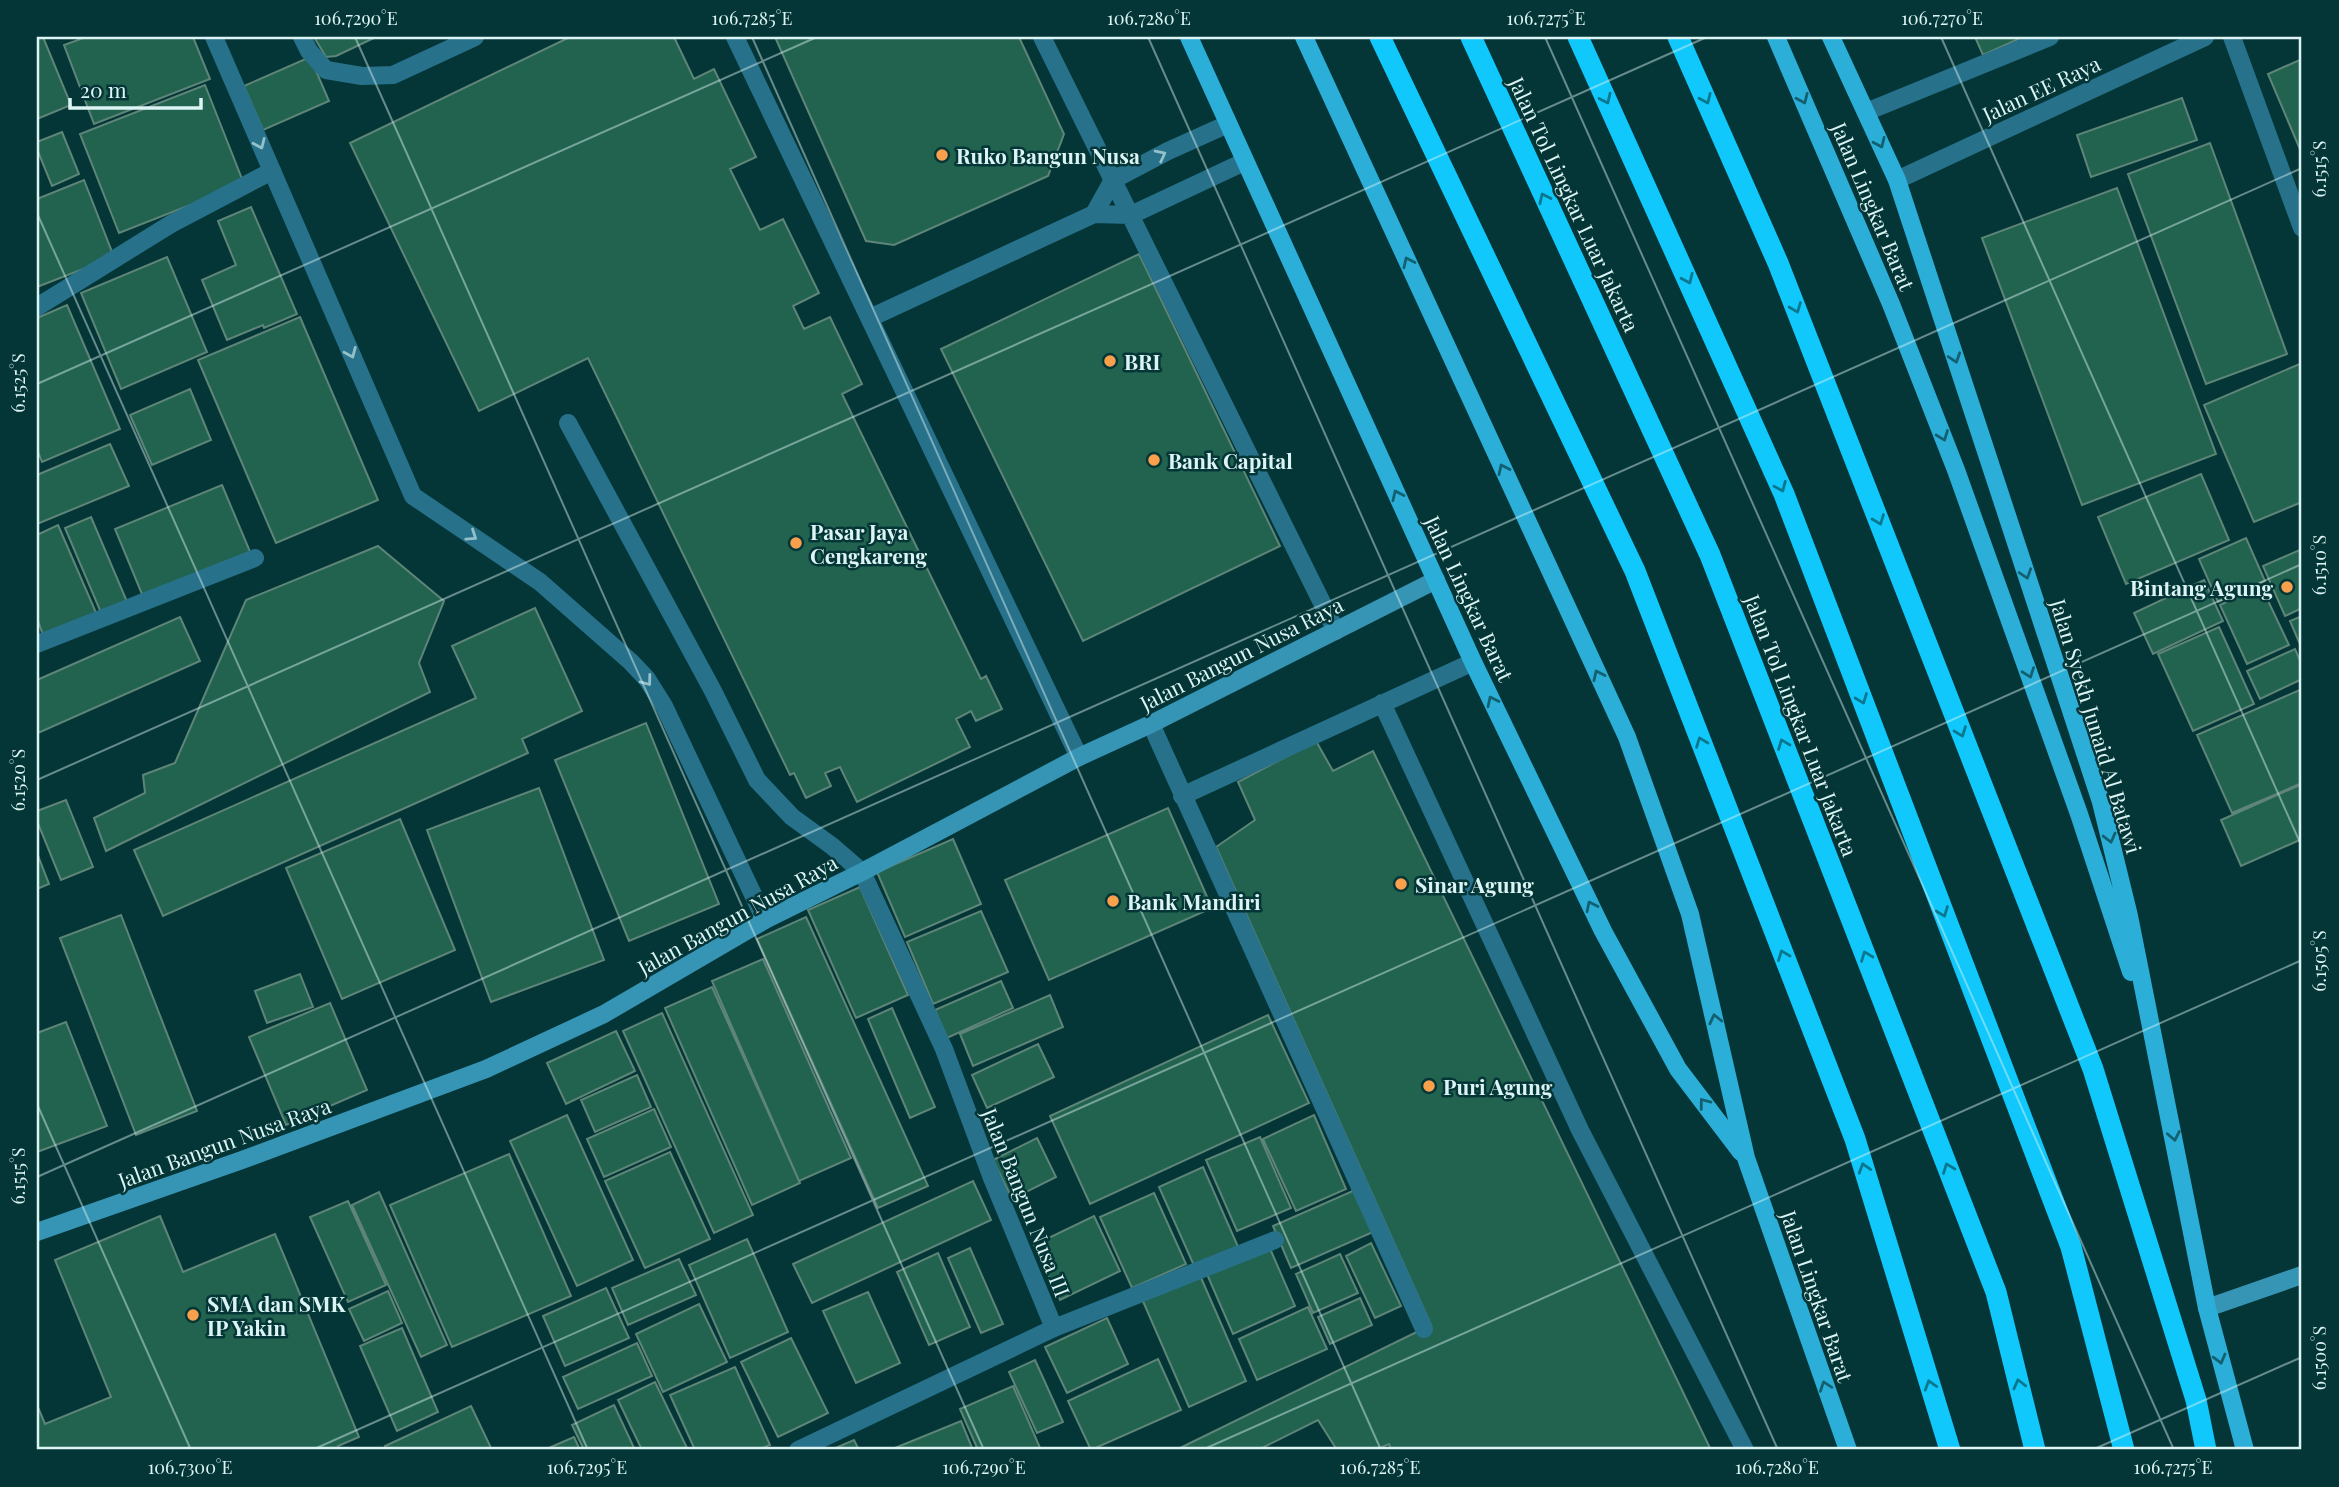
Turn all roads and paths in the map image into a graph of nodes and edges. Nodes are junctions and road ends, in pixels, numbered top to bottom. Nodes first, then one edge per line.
1 (214, 37) edge
2 (302, 37) edge
3 (475, 37) edge
4 (735, 37) edge
5 (1042, 37) edge
6 (1189, 37) edge
7 (1304, 37) edge
8 (1380, 37) edge
9 (1471, 37) edge
10 (1578, 37) edge
11 (1678, 37) edge
12 (1776, 37) edge
13 (1832, 37) edge
14 (2050, 37) edge
15 (2205, 37) edge
16 (2232, 37) edge
17 (1866, 112) junction
18 (1228, 124) junction
19 (1244, 162) junction
20 (272, 172) junction
21 (1113, 180) junction
22 (1897, 180) junction
23 (1094, 214) junction
24 (1131, 215) junction
25 (2302, 228) edge
26 (37, 307) edge
27 (870, 318) junction
28 (568, 423) dead end
29 (255, 558) dead end
30 (1436, 580) junction
31 (1336, 631) junction
32 (37, 644) edge
33 (1474, 662) junction
34 (1382, 703) junction
35 (1151, 724) junction
36 (1079, 757) junction
37 (1182, 796) junction
38 (862, 872) junction
39 (765, 920) junction
40 (2161, 1069) junction
41 (1746, 1158) junction
42 (37, 1232) edge
43 (1275, 1240) dead end
44 (2302, 1275) edge
45 (2207, 1308) junction
46 (1054, 1328) junction
47 (1424, 1329) dead end
48 (798, 1450) edge
49 (1745, 1450) edge
50 (1848, 1450) edge
51 (1950, 1450) edge
52 (2035, 1450) edge
53 (2124, 1450) edge
54 (2206, 1450) edge
55 (2245, 1450) edge

1 -> 20 street
2 - 3 street
4 - 27 street
5 - 21 street
6 - 18 main road, Jalan Lingkar Barat
41 -> 7 main road, Jalan Lingkar Barat
51 -> 8 highway
52 -> 9 highway, Jalan Tol Lingkar Luar Jakarta
10 -> 53 highway
11 -> 54 highway
12 -> 40 main road, Jalan Lingkar Barat
13 - 17 main road, Jalan Syekh Junaid Al Batawi
14 - 17 street
15 - 22 street, Jalan EE Raya
16 - 25 street
17 -> 22 main road, Jalan Syekh Junaid Al Batawi
18 - 19 main road, Jalan Lingkar Barat
21 -> 18 street
19 - 24 street
30 -> 19 main road, Jalan Lingkar Barat
20 - 26 street
20 -> 39 street
21 - 23 street
21 - 24 street
22 -> 40 main road, Jalan Syekh Junaid Al Batawi
23 - 24 street
23 - 27 street
24 - 31 street
27 - 36 street
28 - 38 street
29 - 32 street
30 - 31 street, Jalan Bangun Nusa Raya
30 - 33 main road, Jalan Lingkar Barat
31 - 35 street, Jalan Bangun Nusa Raya
33 - 34 street
41 -> 33 main road, Jalan Lingkar Barat
34 - 37 street
34 - 49 street
35 - 36 street, Jalan Bangun Nusa Raya
35 - 37 street
36 - 38 street, Jalan Bangun Nusa Raya
37 - 47 street
38 - 39 street, Jalan Bangun Nusa Raya
38 - 46 street, Jalan Bangun Nusa III
39 - 42 street, Jalan Bangun Nusa Raya
40 -> 45 main road, Jalan Syekh Junaid Al Batawi
50 -> 41 main road, Jalan Lingkar Barat
43 - 46 street
44 - 45 street
45 -> 55 main road, Jalan Syekh Junaid Al Batawi
46 - 48 street, Jalan Bangun Nusa III

